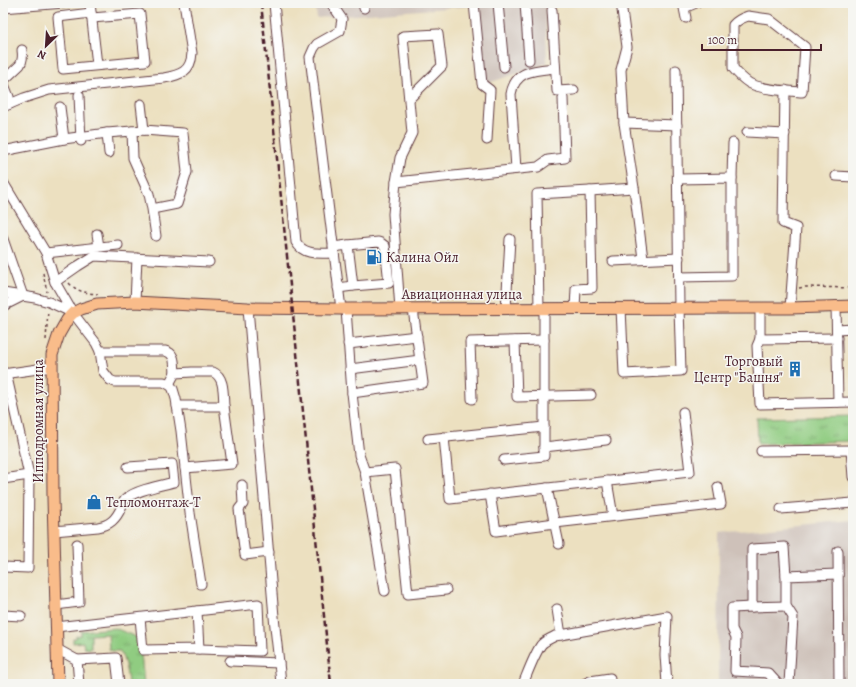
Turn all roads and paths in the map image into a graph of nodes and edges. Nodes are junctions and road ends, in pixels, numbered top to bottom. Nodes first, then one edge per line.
1 (64, 3) edge
2 (90, 3) edge
3 (184, 3) edge
4 (274, 3) edge
5 (331, 3) edge
6 (474, 3) edge
7 (498, 3) edge
8 (525, 3) edge
9 (696, 3) edge
10 (14, 5) edge
11 (3, 8) edge
12 (552, 10) dead end
13 (622, 10) dead end
14 (92, 16) junction
15 (686, 18) dead end
16 (22, 50) dead end
17 (529, 60) dead end
18 (97, 65) junction
19 (504, 67) dead end
20 (555, 68) junction
21 (676, 70) dead end
22 (3, 82) edge
23 (574, 90) dead end
24 (784, 90) junction
25 (79, 95) dead end
26 (410, 98) junction
27 (563, 98) dead end
28 (141, 104) dead end
29 (6, 105) edge
30 (60, 107) dead end
31 (624, 123) junction
32 (678, 125) junction
33 (144, 130) junction
34 (132, 131) junction
35 (747, 132) dead end
36 (107, 133) junction
37 (784, 134) junction
38 (64, 139) junction
39 (81, 140) junction
40 (487, 140) dead end
41 (733, 143) dead end
42 (3, 151) edge
43 (109, 153) dead end
44 (516, 169) junction
45 (3, 171) edge
46 (836, 176) dead end
47 (853, 177) edge
48 (678, 178) junction
49 (732, 178) junction
50 (5, 180) edge
51 (396, 182) junction
52 (634, 188) junction
53 (590, 191) junction
54 (152, 209) junction
55 (97, 234) dead end
56 (156, 236) dead end
57 (3, 239) edge
58 (510, 239) dead end
59 (118, 244) dead end
60 (348, 245) junction
61 (99, 247) junction
62 (334, 250) junction
63 (46, 253) junction
64 (137, 258) junction
65 (679, 258) junction
66 (643, 259) junction
67 (613, 261) dead end
68 (209, 262) dead end
69 (64, 276) junction
70 (679, 277) junction
71 (55, 282) junction
72 (353, 286) junction
73 (338, 288) junction
74 (853, 288) edge
75 (792, 289) junction
76 (3, 294) edge
77 (101, 294) dead end
78 (23, 296) junction
79 (135, 302) junction
80 (3, 306) edge
81 (836, 306) junction
82 (853, 306) edge
83 (248, 308) junction
84 (506, 308) junction
85 (575, 308) junction
86 (621, 308) junction
87 (679, 308) junction
88 (760, 308) junction
89 (790, 308) junction
90 (344, 309) junction
91 (400, 309) junction
92 (413, 309) junction
93 (541, 309) junction
94 (73, 313) junction
95 (853, 329) edge
96 (837, 334) junction
97 (417, 336) junction
98 (760, 339) junction
99 (544, 340) junction
100 (515, 341) junction
101 (348, 344) junction
102 (100, 351) junction
103 (420, 360) junction
104 (52, 366) junction
105 (350, 369) junction
106 (5, 373) edge
107 (175, 373) junction
108 (169, 384) junction
109 (352, 393) junction
110 (591, 395) dead end
111 (544, 396) junction
112 (472, 399) dead end
113 (838, 402) junction
114 (853, 402) edge
115 (177, 406) junction
116 (224, 406) junction
117 (683, 412) dead end
118 (544, 427) junction
119 (444, 437) junction
120 (428, 439) dead end
121 (606, 440) dead end
122 (544, 447) junction
123 (852, 450) edge
124 (761, 451) dead end
125 (504, 460) dead end
126 (128, 467) dead end
127 (185, 468) junction
128 (365, 472) junction
129 (29, 475) junction
130 (3, 477) edge
131 (853, 477) edge
132 (607, 481) junction
133 (242, 485) dead end
134 (547, 488) junction
135 (718, 488) dead end
136 (490, 494) junction
137 (853, 503) edge
138 (781, 509) dead end
139 (613, 516) junction
140 (555, 522) junction
141 (54, 531) junction
142 (77, 544) dead end
143 (559, 544) dead end
144 (838, 551) dead end
145 (269, 552) junction
146 (3, 567) edge
147 (838, 574) junction
148 (786, 576) junction
149 (201, 584) dead end
150 (446, 590) dead end
151 (385, 591) dead end
152 (272, 596) junction
153 (258, 604) junction
154 (56, 605) junction
155 (786, 606) junction
156 (752, 607) junction
157 (557, 609) dead end
158 (197, 611) junction
159 (3, 615) edge
160 (21, 616) dead end
161 (140, 618) junction
162 (56, 627) junction
163 (561, 635) junction
164 (57, 649) junction
165 (199, 649) junction
166 (77, 660) junction
167 (230, 661) dead end
168 (279, 663) junction
169 (610, 678) dead end
170 (278, 683) edge
171 (58, 684) edge
172 (79, 684) edge
173 (119, 684) edge
174 (523, 684) edge
175 (584, 684) edge
176 (667, 684) edge
177 (778, 684) edge
178 (789, 684) edge
179 (839, 684) edge

1 - 10 street
2 - 14 street
3 - 29 street
4 - 62 street
5 - 62 street
6 - 40 street
7 - 19 street
8 - 17 street
9 - 15 street
10 - 11 street
12 - 20 street
13 - 31 street
14 - 18 street
14 - 18 street
14 - 18 street
16 - 22 street
20 - 23 street
20 - 44 street
21 - 32 street
22 - 29 street
24 - 24 street
24 - 37 street
25 - 39 street
26 - 26 street
26 - 51 street
27 - 44 street
28 - 33 street
30 - 38 street
31 - 32 street
31 - 52 street
32 - 48 street
33 - 34 street
33 - 54 street
34 - 36 street
34 - 54 street
35 - 37 street
36 - 39 street
36 - 43 street
37 - 75 street
38 - 39 street
38 - 42 street
41 - 49 street
44 - 51 street
45 - 50 path
46 - 47 street
48 - 49 street
48 - 65 street
49 - 70 street
50 - 63 street
51 - 91 street
52 - 53 street
52 - 66 street
53 - 85 street
53 - 93 street
54 - 56 street
55 - 61 street
57 - 78 street
58 - 84 street
59 - 61 street
60 - 62 street
60 - 72 street
60 - 72 street
61 - 63 street
62 - 73 street
63 - 71 street
64 - 68 street
64 - 69 street
64 - 79 street
65 - 66 street
65 - 70 street
66 - 67 street
69 - 71 street
69 - 77 path
70 - 87 street
71 - 94 street
72 - 73 street
73 - 90 street
74 - 75 path
75 - 89 street
76 - 78 street
78 - 80 street
78 - 94 street
79 - 83 main road, Авиационная улица
79 - 94 main road, Авиационная улица
81 - 82 main road, Авиационная улица
81 - 89 main road, Авиационная улица
81 - 96 street
83 - 90 main road, Авиационная улица
83 - 145 street
84 - 92 main road, Авиационная улица
84 - 93 main road, Авиационная улица
85 - 86 main road, Авиационная улица
85 - 93 main road, Авиационная улица
86 - 87 main road, Авиационная улица
86 - 87 street
87 - 88 main road, Авиационная улица
88 - 89 main road, Авиационная улица
88 - 98 street
90 - 91 main road, Авиационная улица
90 - 101 street
91 - 92 main road, Авиационная улица
92 - 97 street
93 - 99 street
94 - 102 street
94 - 104 main road, Ипподромная улица
95 - 96 street
96 - 98 street
96 - 113 street
97 - 101 street
97 - 103 street
98 - 113 street
99 - 100 street
99 - 111 street
100 - 111 street
100 - 112 street
101 - 105 street
102 - 107 street
102 - 108 street
103 - 105 street
103 - 109 street
104 - 106 street
104 - 141 main road, Ипподромная улица
105 - 109 street
106 - 129 street
107 - 108 street
107 - 116 street
108 - 115 street
109 - 128 street
110 - 111 street
111 - 118 street
113 - 114 street
115 - 116 street
115 - 127 street
116 - 127 street
117 - 132 street
118 - 119 street
118 - 122 street
119 - 120 street
119 - 136 street
121 - 122 street
122 - 125 street
123 - 124 street
123 - 131 street
126 - 141 street
127 - 149 street
128 - 150 street
128 - 151 street
129 - 130 street
129 - 146 street
132 - 134 street
132 - 139 street
133 - 145 street
134 - 136 street
134 - 140 street
135 - 139 street
136 - 140 street
137 - 138 street
139 - 140 street
140 - 143 street
141 - 154 main road, Ипподромная улица
142 - 154 street
144 - 147 street
145 - 152 street
147 - 148 street
147 - 179 street
148 - 155 street
148 - 156 street
152 - 153 street
152 - 168 street
153 - 158 street
153 - 165 street
154 - 162 main road, Ипподромная улица
155 - 156 street
155 - 178 street
156 - 177 street
157 - 163 street
158 - 161 street
158 - 165 street
159 - 160 street
161 - 162 street
161 - 165 street
162 - 164 main road, Ипподромная улица
163 - 174 street
163 - 176 street
164 - 166 street
164 - 171 main road, Ипподромная улица
166 - 172 street
166 - 173 street
167 - 168 street
168 - 170 street
169 - 175 street

